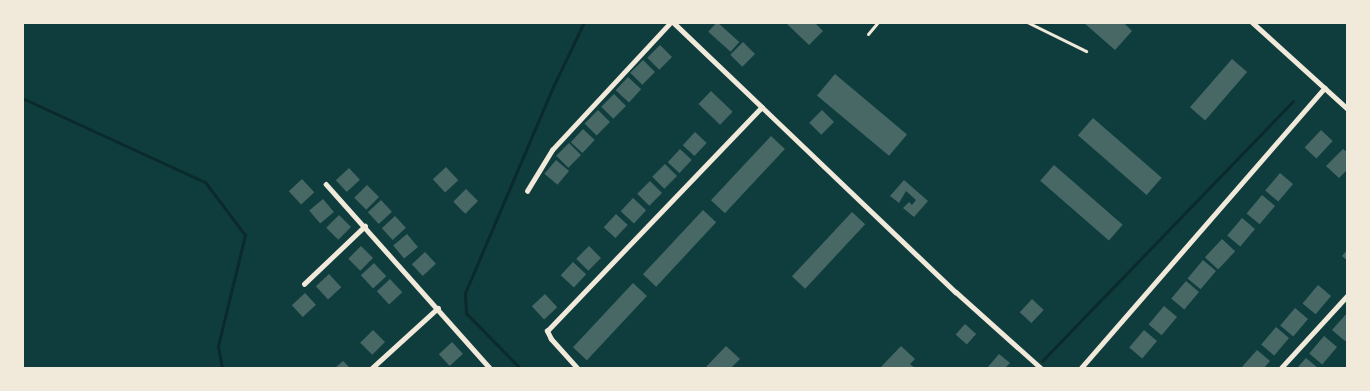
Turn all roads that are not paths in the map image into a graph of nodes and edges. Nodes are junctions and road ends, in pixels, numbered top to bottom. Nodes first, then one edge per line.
1 (672, 22) edge
2 (878, 22) edge
3 (1027, 22) edge
4 (1254, 23) edge
5 (868, 34) dead end
6 (1086, 51) dead end
7 (1324, 88) junction
8 (762, 107) junction
9 (1348, 109) edge
10 (326, 184) dead end
11 (527, 191) dead end
12 (365, 226) junction
13 (304, 284) dead end
14 (1348, 295) edge
15 (438, 308) junction
16 (372, 368) edge
17 (490, 368) edge
18 (577, 368) edge
19 (1041, 368) edge
20 (1081, 368) edge
21 (1281, 368) edge

1 - 8 street
1 - 11 street
2 - 5 street
3 - 6 street
4 - 7 street
7 - 9 street
7 - 20 street
8 - 18 street
8 - 19 street
10 - 12 street
12 - 13 street
12 - 15 street
14 - 21 street
15 - 16 street
15 - 17 street

